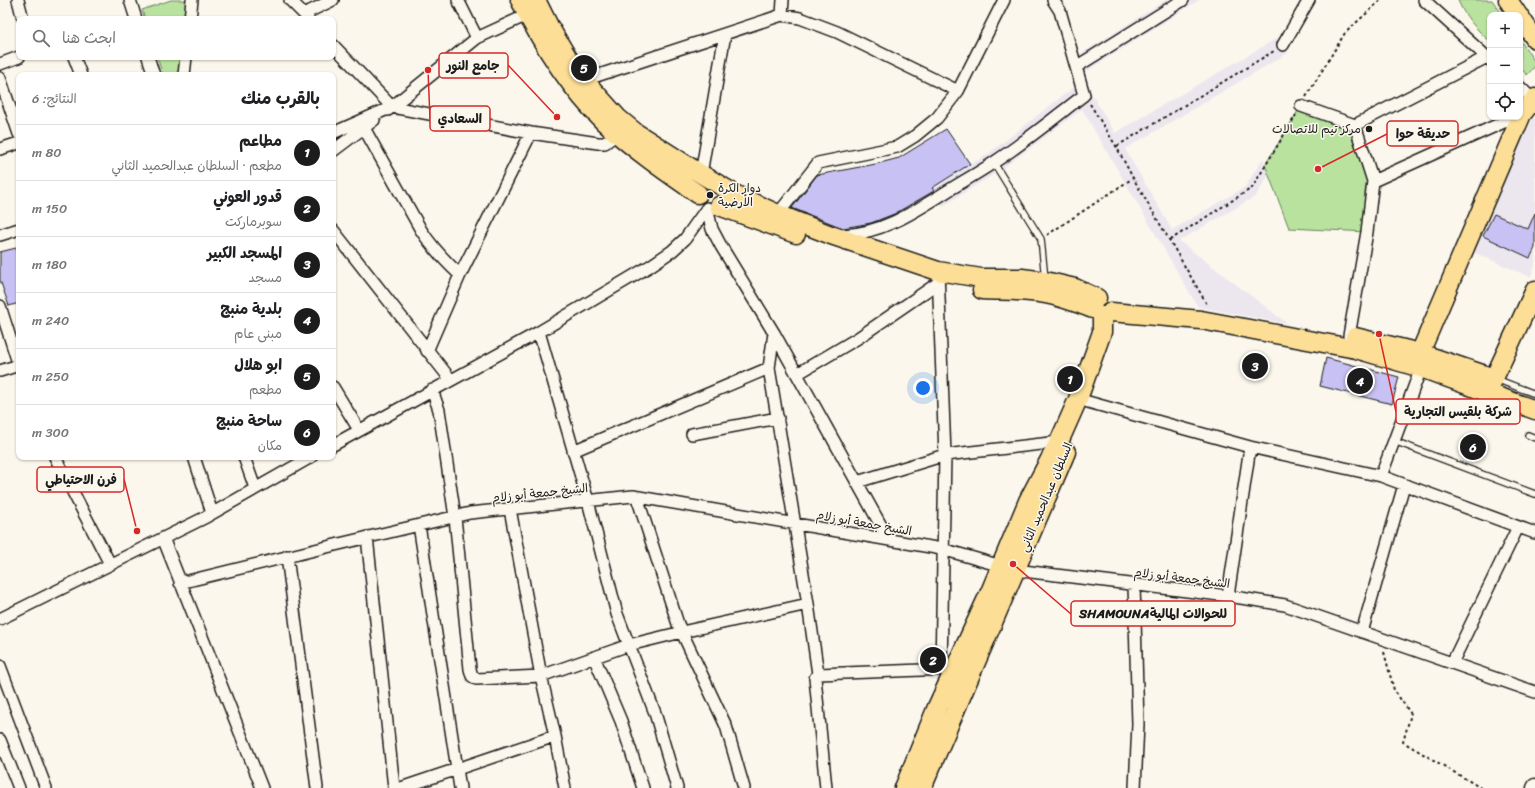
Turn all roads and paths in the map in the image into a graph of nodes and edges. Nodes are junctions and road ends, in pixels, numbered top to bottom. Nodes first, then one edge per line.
1 (18, 0) edge
2 (130, 0) edge
3 (192, 0) edge
4 (290, 0) edge
5 (333, 0) edge
6 (458, 0) edge
7 (536, 0) edge
8 (783, 0) edge
9 (1004, 0) edge
10 (1053, 0) edge
11 (1183, 0) edge
12 (1309, 0) edge
13 (1381, 0) edge
14 (1424, 0) edge
15 (1508, 0) edge
16 (524, 8) edge
17 (1516, 12) edge
18 (782, 15) junction
19 (23, 16) edge
20 (133, 16) edge
21 (190, 16) edge
22 (306, 16) edge
23 (1523, 22) edge
24 (725, 34) junction
25 (476, 38) junction
26 (1535, 39) edge
27 (1283, 46) joint
28 (336, 48) edge
29 (1487, 56) edge
30 (16, 58) edge
31 (1487, 59) edge
32 (75, 60) edge
33 (149, 60) edge
34 (186, 60) edge
35 (0, 64) edge
36 (1076, 67) junction
37 (79, 72) edge
38 (153, 72) edge
39 (184, 72) edge
40 (0, 78) edge
41 (584, 80) junction
42 (958, 91) junction
43 (1084, 95) junction
44 (1523, 96) edge
45 (1301, 106) junction
46 (392, 107) junction
47 (1527, 107) edge
48 (16, 125) edge
49 (1355, 125) junction
50 (364, 128) junction
51 (336, 132) edge
52 (531, 133) junction
53 (617, 134) junction
54 (16, 144) edge
55 (1116, 146) junction
56 (0, 149) edge
57 (336, 149) edge
58 (994, 163) junction
59 (701, 174) junction
60 (1133, 178) junction
61 (1373, 181) junction
62 (718, 184) junction
63 (708, 203) junction
64 (778, 214) junction
65 (16, 230) edge
66 (336, 234) edge
67 (0, 235) edge
68 (831, 235) junction
69 (1041, 239) junction
70 (1170, 240) junction
71 (460, 275) junction
72 (938, 277) junction
73 (1045, 281) junction
74 (1535, 290) edge
75 (0, 306) edge
76 (1104, 308) junction
77 (1211, 310) junction
78 (539, 332) junction
79 (774, 333) junction
80 (1349, 336) junction
81 (427, 351) junction
82 (16, 356) edge
83 (1420, 360) junction
84 (16, 366) edge
85 (769, 368) junction
86 (0, 371) edge
87 (797, 374) junction
88 (451, 380) junction
89 (1491, 385) junction
90 (432, 390) junction
91 (336, 392) edge
92 (1535, 394) edge
93 (1088, 402) junction
94 (1535, 410) edge
95 (778, 418) junction
96 (359, 430) junction
97 (692, 434) dead end
98 (1528, 435) dead end
99 (1535, 438) edge
100 (1394, 441) junction
101 (1059, 442) junction
102 (336, 443) edge
103 (1250, 447) junction
104 (573, 451) junction
105 (945, 455) junction
106 (57, 460) edge
107 (195, 460) edge
108 (245, 460) edge
109 (306, 460) edge
110 (1381, 476) junction
111 (857, 482) junction
112 (1404, 485) junction
113 (255, 488) junction
114 (1535, 494) edge
115 (637, 497) junction
116 (588, 501) junction
117 (510, 509) junction
118 (212, 513) junction
119 (455, 517) junction
120 (796, 524) junction
121 (419, 525) junction
122 (1518, 527) junction
123 (1535, 533) edge
124 (367, 537) junction
125 (162, 538) junction
126 (888, 540) junction
127 (942, 549) junction
128 (287, 556) junction
129 (110, 564) junction
130 (1007, 568) junction
131 (180, 583) junction
132 (1134, 585) junction
133 (1228, 596) junction
134 (808, 604) junction
135 (0, 619) edge
136 (682, 632) junction
137 (1362, 632) junction
138 (1380, 638) junction
139 (629, 645) junction
140 (594, 657) junction
141 (1452, 663) junction
142 (0, 666) edge
143 (948, 669) junction
144 (818, 674) junction
145 (541, 676) junction
146 (1535, 692) edge
147 (556, 736) junction
148 (0, 740) edge
149 (457, 770) junction
150 (19, 788) edge
151 (46, 788) edge
152 (262, 788) edge
153 (316, 788) edge
154 (394, 788) edge
155 (400, 788) edge
156 (460, 788) edge
157 (565, 788) edge
158 (643, 788) edge
159 (677, 788) edge
160 (744, 788) edge
161 (826, 788) edge
162 (904, 788) edge
163 (922, 788) edge
164 (1135, 788) edge
165 (1481, 788) edge

1 - 19 street
2 - 20 street
3 - 21 street
4 - 22 street
5 - 22 street
6 - 25 street
7 - 41 main road
8 - 18 street
9 - 42 street
10 - 36 street
11 - 36 street
12 - 27 street
13 - 45 path
14 - 29 street
15 - 17 main road
16 - 25 street
16 - 53 main road
18 - 24 street
18 - 42 street
23 - 26 main road
24 - 41 street
24 - 59 street
25 - 46 street
27 - 55 path
28 - 46 street
30 - 35 street
31 - 49 street
32 - 37 street
33 - 38 street
34 - 39 street
36 - 43 street
40 - 48 street
41 - 59 main road
42 - 64 street
43 - 55 path
43 - 58 street
44 - 47 street
45 - 49 street
45 - 70 path
46 - 50 street
46 - 51 street
46 - 52 street
47 - 61 street
47 - 83 main road
49 - 61 street
50 - 57 street
50 - 71 street
52 - 53 street
52 - 71 street
53 - 63 main road
54 - 56 street
55 - 60 path
58 - 68 street
58 - 69 lane
59 - 62 main road
60 - 69 path
60 - 70 path
61 - 80 street
62 - 63 main road
62 - 64 main road
63 - 72 main road
63 - 78 street
63 - 79 street
64 - 68 main road
65 - 67 street
66 - 81 street
68 - 72 main road
69 - 73 lane
70 - 77 path
71 - 81 street
72 - 73 main road
72 - 76 main road
72 - 87 street
72 - 105 street
73 - 76 main road
74 - 89 main road
75 - 82 street
76 - 77 main road
76 - 83 main road
76 - 93 main road, السلطان عبدالحميد الثاني
76 - 101 main road
77 - 80 main road
78 - 88 street
78 - 104 street
79 - 85 street
79 - 87 street
80 - 83 main road
81 - 88 street
83 - 89 main road
83 - 100 street
84 - 86 street
85 - 95 street
85 - 104 street
87 - 111 street
88 - 90 street
89 - 92 lane
89 - 94 main road
90 - 96 street
90 - 119 street
91 - 96 street
93 - 103 street
93 - 130 main road, السلطان عبدالحميد الثاني
95 - 97 street
95 - 120 street
96 - 102 street
98 - 99 lane
100 - 110 street
100 - 114 lane
101 - 105 street
101 - 130 main road
103 - 110 street
103 - 133 street
104 - 116 street
105 - 111 street
105 - 127 street
106 - 129 street
107 - 118 street
108 - 113 street
109 - 113 street
110 - 112 street
111 - 126 street
112 - 122 street
112 - 137 street
113 - 118 street
115 - 116 street, الشيخ جمعة أبو زلام
115 - 120 street, الشيخ جمعة أبو زلام
115 - 136 street
116 - 117 street, الشيخ جمعة أبو زلام
116 - 139 street
117 - 119 street, الشيخ جمعة أبو زلام
117 - 145 street
118 - 125 street
119 - 121 street, الشيخ جمعة أبو زلام
119 - 145 street
120 - 126 street, الشيخ جمعة أبو زلام
120 - 134 street
121 - 124 street, الشيخ جمعة أبو زلام
121 - 149 street
122 - 123 street
122 - 141 street
124 - 128 street, الشيخ جمعة أبو زلام
124 - 154 street
125 - 129 street
125 - 131 street
126 - 127 street, الشيخ جمعة أبو زلام
127 - 130 street, الشيخ جمعة أبو زلام
127 - 143 street
128 - 131 street, الشيخ جمعة أبو زلام
128 - 153 street
129 - 135 street
130 - 132 street, الشيخ جمعة أبو زلام
130 - 143 main road
130 - 163 main road, السلطان عبدالحميد الثاني
131 - 152 street
132 - 133 street, الشيخ جمعة أبو زلام
132 - 164 street
133 - 137 street, الشيخ جمعة أبو زلام
134 - 136 street
134 - 144 street
136 - 139 street
136 - 160 street
137 - 138 street, الشيخ جمعة أبو زلام
138 - 141 street, الشيخ جمعة أبو زلام
138 - 165 path
139 - 140 street
139 - 159 street
140 - 145 street
140 - 158 street
141 - 146 street, الشيخ جمعة أبو زلام
142 - 151 street
143 - 144 street
143 - 162 main road
144 - 161 street
145 - 147 street
147 - 149 street
147 - 157 street
148 - 150 street
149 - 155 street
149 - 156 street

